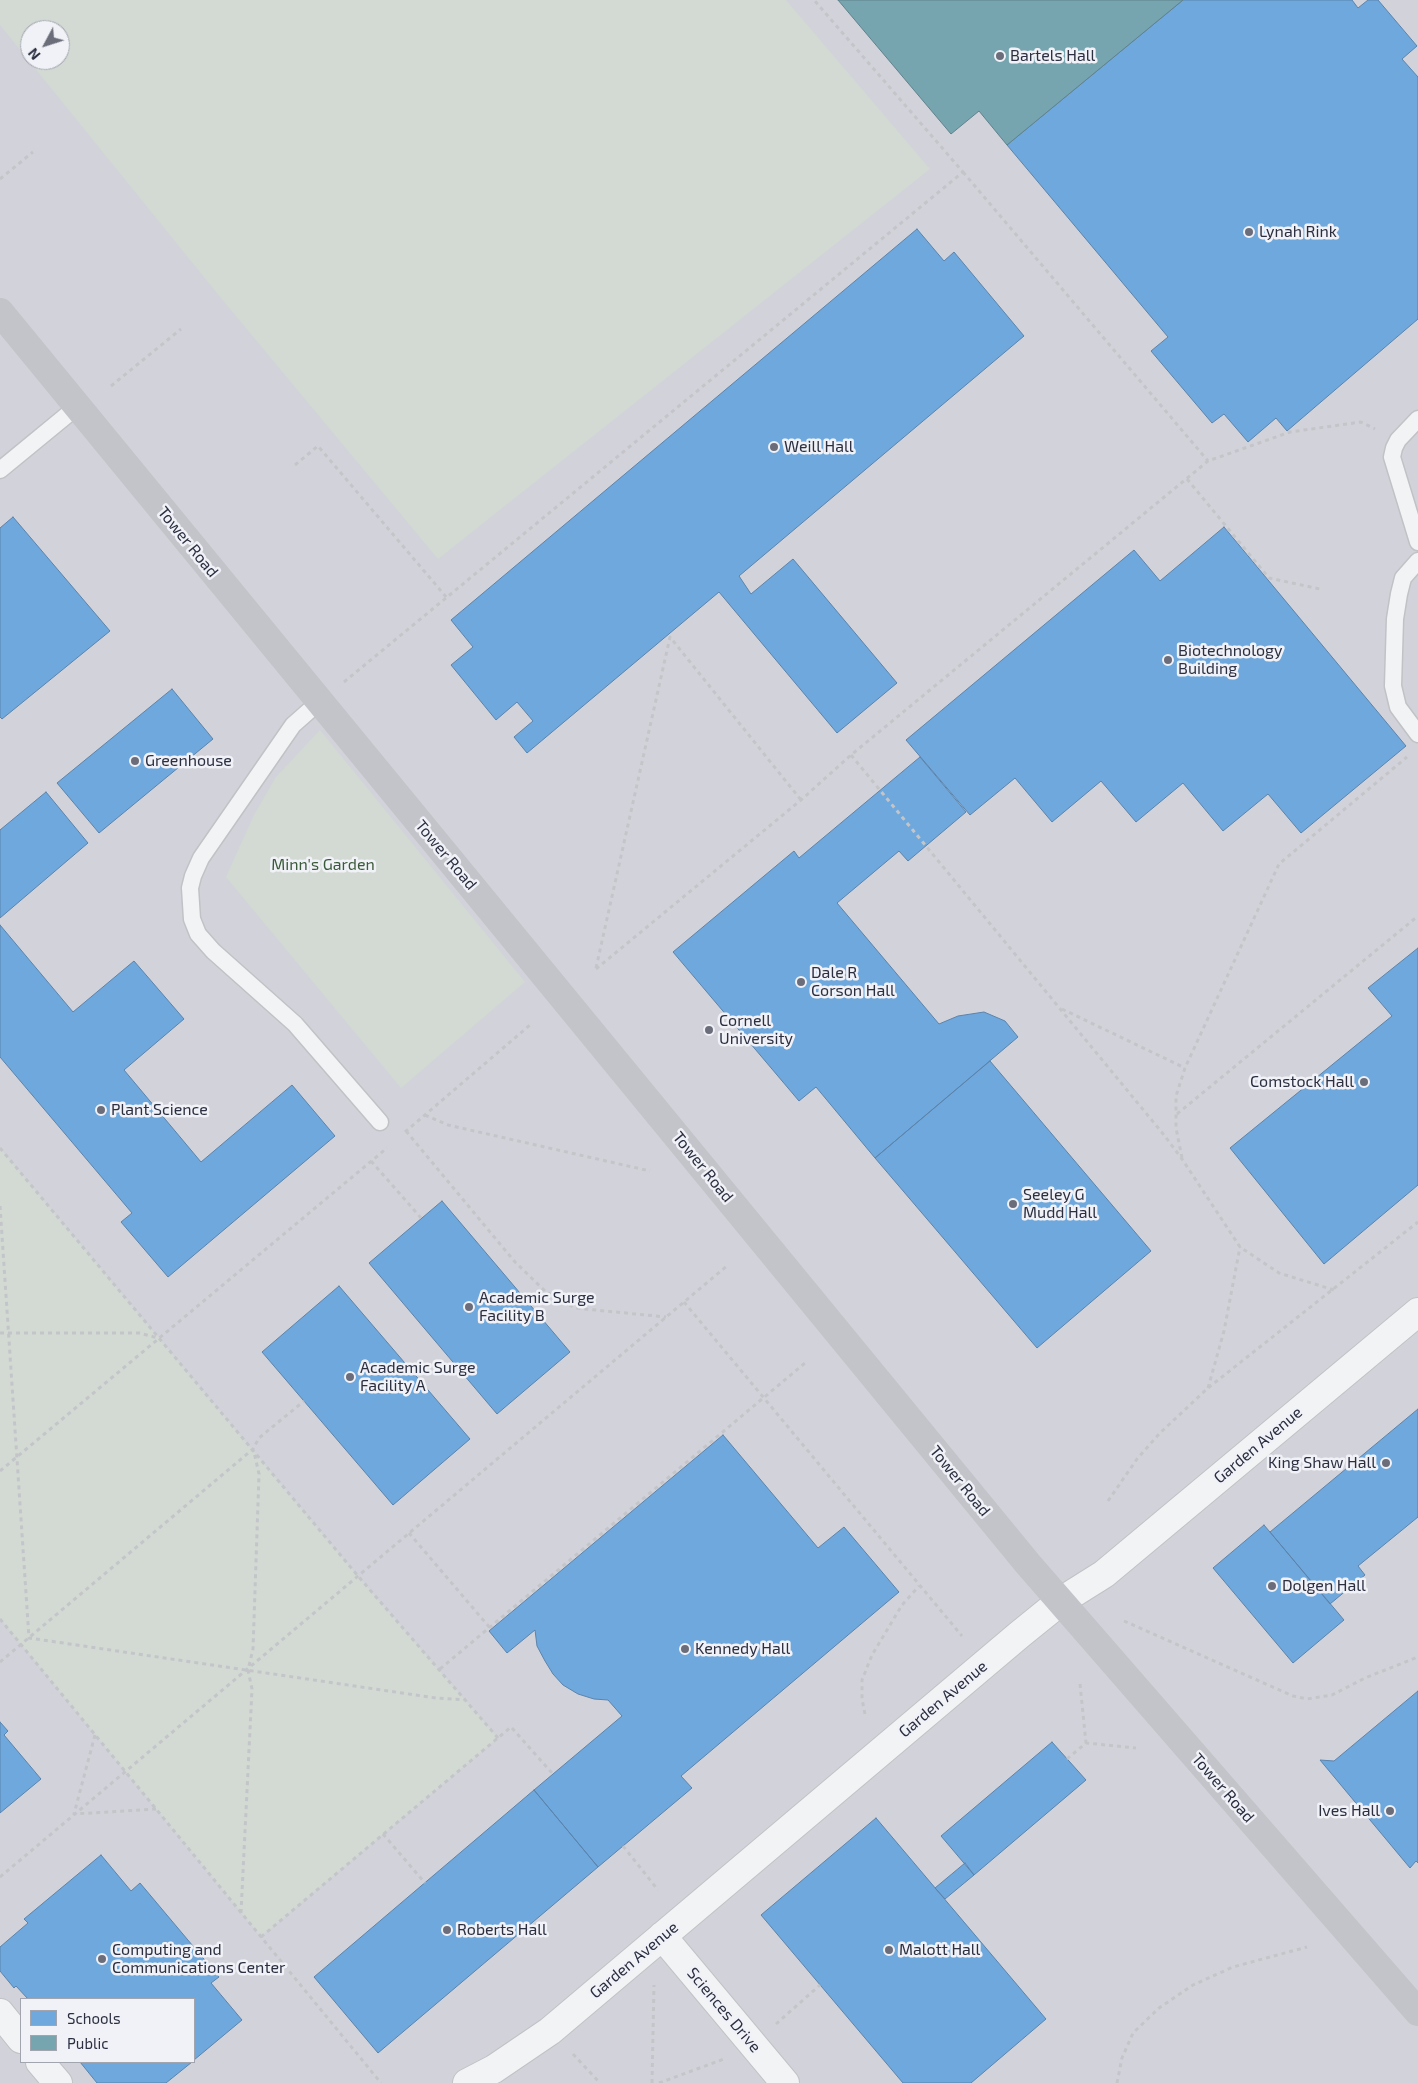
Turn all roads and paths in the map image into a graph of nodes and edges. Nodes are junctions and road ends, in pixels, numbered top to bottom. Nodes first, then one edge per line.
1 (814, 0) edge
2 (33, 152) dead end
3 (963, 172) junction
4 (0, 179) edge
5 (0, 312) edge
6 (181, 329) dead end
7 (112, 386) dead end
8 (78, 406) junction
9 (1418, 419) edge
10 (1361, 422) dead end
11 (1208, 461) junction
12 (295, 465) dead end
13 (0, 470) edge
14 (1187, 479) junction
15 (1418, 542) edge
16 (1418, 561) edge
17 (1320, 589) dead end
18 (446, 598) junction
19 (319, 702) junction
20 (1418, 734) edge
21 (1413, 751) dead end
22 (851, 755) junction
23 (801, 800) junction
24 (1418, 916) edge
25 (1059, 1008) junction
26 (530, 1025) dead end
27 (1185, 1068) junction
28 (425, 1115) junction
29 (1176, 1115) junction
30 (380, 1122) dead end
31 (407, 1131) junction
32 (400, 1137) dead end
33 (392, 1143) dead end
34 (0, 1148) edge
35 (1182, 1159) junction
36 (371, 1161) junction
37 (650, 1171) dead end
38 (0, 1206) edge
39 (421, 1218) dead end
40 (1418, 1222) edge
41 (1240, 1247) junction
42 (728, 1265) dead end
43 (1334, 1290) junction
44 (684, 1302) junction
45 (1418, 1312) edge
46 (667, 1317) junction
47 (0, 1333) edge
48 (9, 1333) junction
49 (159, 1338) junction
50 (805, 1363) dead end
51 (1208, 1388) junction
52 (763, 1398) junction
53 (304, 1401) dead end
54 (253, 1449) junction
55 (18, 1456) junction
56 (0, 1471) edge
57 (1108, 1501) dead end
58 (409, 1533) junction
59 (358, 1576) junction
60 (918, 1586) junction
61 (1061, 1601) junction
62 (0, 1619) edge
63 (1124, 1622) dead end
64 (490, 1628) junction
65 (962, 1636) dead end
66 (29, 1638) junction
67 (21, 1644) junction
68 (1418, 1656) edge
69 (0, 1662) edge
70 (248, 1670) junction
71 (440, 1670) junction
72 (1080, 1684) dead end
73 (466, 1700) junction
74 (865, 1714) dead end
75 (96, 1734) junction
76 (498, 1738) junction
77 (1086, 1743) junction
78 (1136, 1748) dead end
79 (1067, 1759) dead end
80 (126, 1771) junction
81 (553, 1774) dead end
82 (157, 1809) junction
83 (74, 1814) junction
84 (383, 1834) junction
85 (623, 1846) dead end
86 (0, 1877) edge
87 (425, 1883) dead end
88 (658, 1890) dead end
89 (241, 1913) junction
90 (662, 1936) junction
91 (261, 1937) junction
92 (1307, 1946) dead end
93 (654, 1984) dead end
94 (820, 1985) dead end
95 (1418, 2012) edge
96 (0, 2013) edge
97 (783, 2018) dead end
98 (20, 2038) edge
99 (568, 2047) dead end
100 (724, 2058) dead end
101 (41, 2063) edge
102 (58, 2083) edge
103 (381, 2083) edge
104 (466, 2083) edge
105 (600, 2083) edge
106 (652, 2083) edge
107 (660, 2083) edge
108 (785, 2083) edge
109 (1117, 2083) edge

1 - 3 path
2 - 4 path
3 - 11 path
3 - 18 path
5 - 8 street, Tower Road
6 - 7 path
8 - 13 lane
8 - 19 street, Tower Road
9 - 15 lane
10 - 11 path
11 - 14 path
12 - 18 path
14 - 17 path
14 - 22 path
16 - 20 lane
18 - 19 path
19 - 30 lane
19 - 61 street, Tower Road
21 - 27 path
22 - 23 path
22 - 25 path
23 - 23 path
24 - 29 path
25 - 27 path
25 - 35 path
26 - 28 path
27 - 29 path
28 - 31 path
28 - 37 path
29 - 35 path
31 - 32 path
31 - 46 path
33 - 36 path
34 - 49 path
35 - 41 path
36 - 39 path
36 - 49 path
38 - 48 path
40 - 43 path
41 - 43 path
41 - 51 path
42 - 44 path
43 - 51 path
44 - 46 path
44 - 52 path
45 - 61 street, Garden Avenue
46 - 58 path
47 - 48 path
48 - 49 path
48 - 55 path
49 - 54 path
49 - 55 path
50 - 52 path
51 - 57 path
52 - 60 path
52 - 64 path
53 - 54 path
54 - 59 path
54 - 66 path
54 - 70 path
55 - 56 path
55 - 66 path
58 - 59 path
58 - 64 path
59 - 70 path
59 - 71 path
60 - 65 path
60 - 74 path
61 - 90 street, Garden Avenue
61 - 95 street, Tower Road
62 - 67 path
63 - 68 path
64 - 71 path
66 - 67 path
66 - 70 path
67 - 69 path
67 - 75 path
70 - 73 path
70 - 80 path
70 - 89 path
71 - 73 path
72 - 77 path
73 - 76 path
75 - 80 path
75 - 83 path
76 - 81 path
76 - 84 path
77 - 78 path
77 - 79 path
80 - 82 path
80 - 83 path
82 - 83 path
82 - 89 path
83 - 86 path
84 - 87 path
84 - 91 path
85 - 88 path
89 - 91 path
90 - 104 street, Garden Avenue
90 - 108 street, Sciences Drive
91 - 103 path
92 - 109 path
93 - 106 path
94 - 97 path
96 - 98 street
99 - 105 path
100 - 107 path
101 - 102 street

